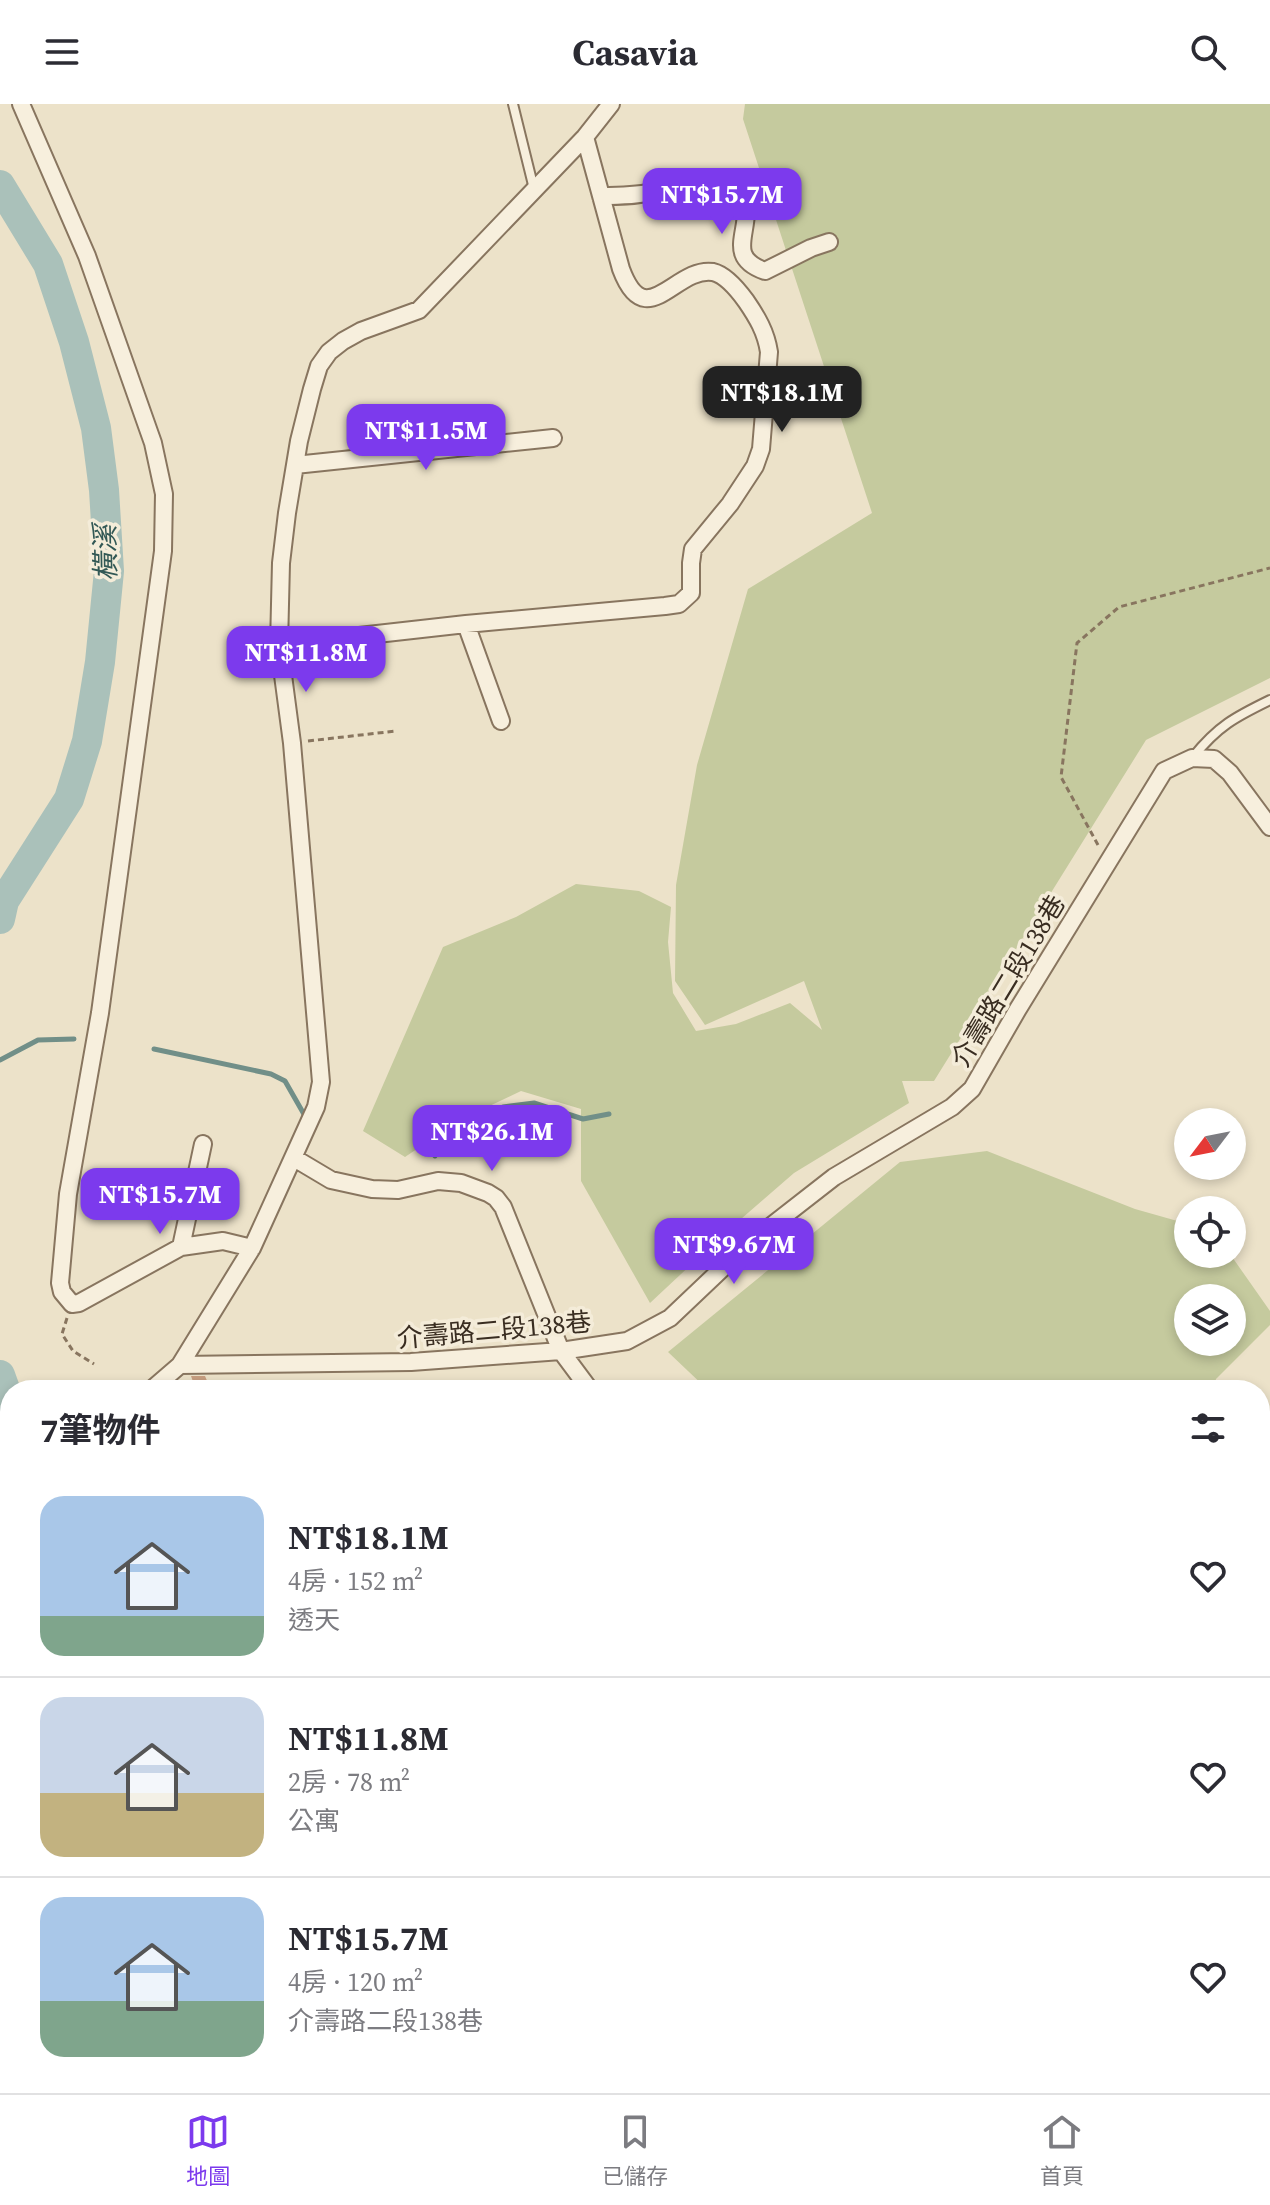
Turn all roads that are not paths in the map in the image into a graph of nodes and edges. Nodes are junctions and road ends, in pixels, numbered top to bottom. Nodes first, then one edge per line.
1 (21, 104) edge
2 (513, 104) edge
3 (611, 104) edge
4 (585, 137) junction
5 (534, 189) junction
6 (601, 196) junction
7 (829, 242) dead end
8 (553, 438) dead end
9 (295, 465) junction
10 (466, 624) junction
11 (279, 645) junction
12 (1270, 700) edge
13 (501, 721) dead end
14 (1192, 758) junction
15 (1270, 827) edge
16 (203, 1144) dead end
17 (294, 1158) junction
18 (181, 1247) junction
19 (252, 1248) junction
20 (561, 1351) junction
21 (180, 1365) junction
22 (163, 1380) edge
23 (583, 1380) edge

1 - 18 street
2 - 5 lane
3 - 4 street
4 - 5 street
4 - 6 street
5 - 9 street
6 - 7 street
6 - 10 street
8 - 9 street
9 - 11 street
10 - 11 street
10 - 13 street
11 - 17 street
12 - 14 lane
14 - 15 street
14 - 20 street, 介壽路二段138巷
16 - 18 street
17 - 19 street
17 - 20 street
18 - 19 street
19 - 21 street
20 - 21 street, 介壽路二段138巷
20 - 23 street
21 - 22 street

